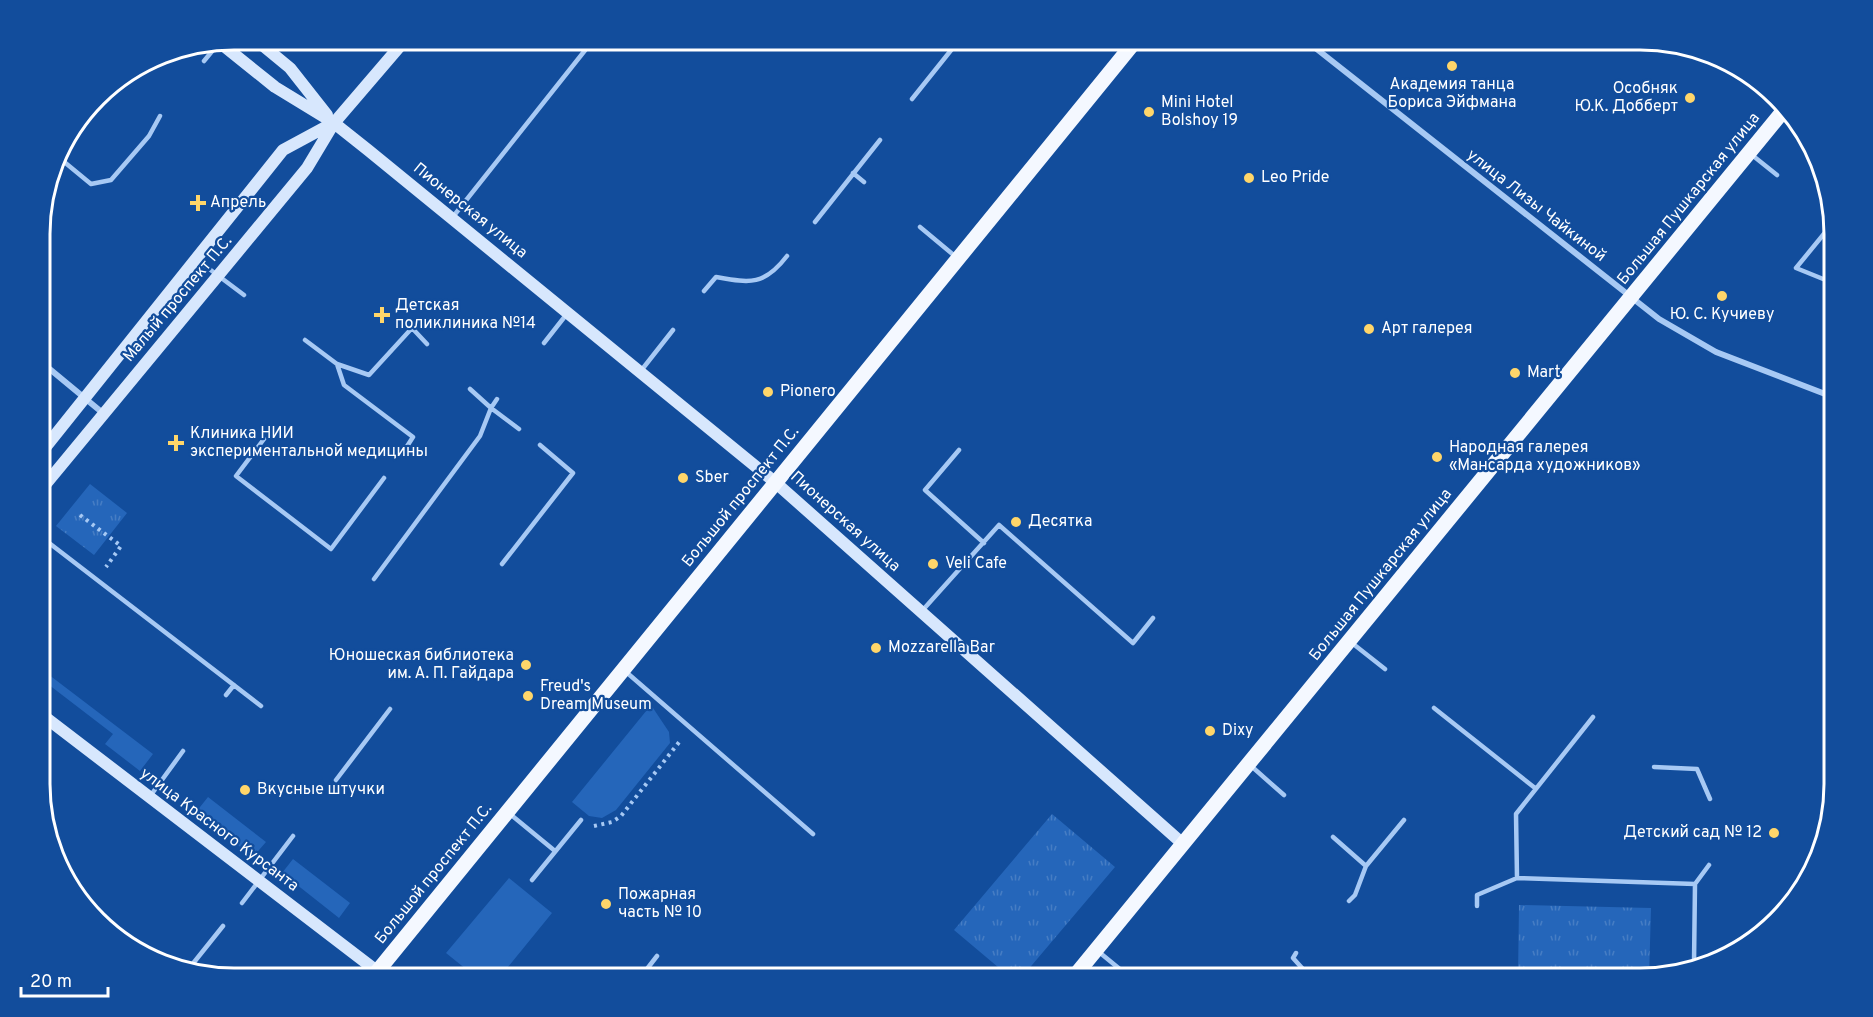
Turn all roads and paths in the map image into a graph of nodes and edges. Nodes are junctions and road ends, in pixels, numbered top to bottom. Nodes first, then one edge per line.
1 (229, 50) edge
2 (268, 50) edge
3 (397, 50) edge
4 (585, 50) edge
5 (951, 50) edge
6 (1128, 50) edge
7 (1318, 50) edge
8 (212, 51) edge
9 (204, 61) dead end
10 (912, 99) dead end
11 (1780, 115) edge
12 (160, 116) dead end
13 (334, 123) junction
14 (880, 140) dead end
15 (1750, 153) junction
16 (64, 161) edge
17 (853, 173) junction
18 (1778, 175) dead end
19 (864, 182) dead end
20 (452, 218) junction
21 (815, 222) dead end
22 (920, 227) dead end
23 (1824, 232) edge
24 (788, 256) dead end
25 (196, 259) junction
26 (958, 259) junction
27 (218, 276) junction
28 (1824, 279) edge
29 (704, 291) dead end
30 (244, 295) dead end
31 (1630, 298) junction
32 (568, 313) junction
33 (673, 330) dead end
34 (305, 340) dead end
35 (544, 343) dead end
36 (427, 345) dead end
37 (337, 364) junction
38 (50, 370) edge
39 (640, 372) junction
40 (470, 389) dead end
41 (1824, 393) edge
42 (84, 399) junction
43 (497, 399) dead end
44 (491, 408) junction
45 (104, 414) junction
46 (519, 429) dead end
47 (264, 439) dead end
48 (50, 441) edge
49 (540, 445) dead end
50 (959, 450) dead end
51 (404, 451) dead end
52 (384, 478) dead end
53 (50, 479) edge
54 (776, 483) junction
55 (80, 515) dead end
56 (984, 543) junction
57 (50, 544) edge
58 (501, 564) dead end
59 (96, 579) junction
60 (374, 579) dead end
61 (921, 612) junction
62 (1153, 618) dead end
63 (1350, 641) junction
64 (623, 669) junction
65 (1385, 669) dead end
66 (234, 685) junction
67 (226, 696) dead end
68 (261, 706) dead end
69 (1434, 708) dead end
70 (390, 709) dead end
71 (1593, 717) dead end
72 (50, 722) edge
73 (692, 726) junction
74 (183, 751) dead end
75 (1249, 764) junction
76 (1654, 767) dead end
77 (336, 780) dead end
78 (1535, 788) junction
79 (1284, 795) dead end
80 (149, 797) junction
81 (1710, 799) dead end
82 (508, 812) junction
83 (580, 820) joint
84 (1404, 820) dead end
85 (813, 834) dead end
86 (293, 836) dead end
87 (1333, 837) dead end
88 (1183, 844) junction
89 (555, 851) junction
90 (1709, 865) dead end
91 (1366, 866) junction
92 (1517, 878) junction
93 (532, 880) dead end
94 (259, 881) junction
95 (1695, 884) junction
96 (1349, 901) dead end
97 (242, 903) dead end
98 (1478, 906) dead end
99 (223, 926) dead end
100 (1096, 950) junction
101 (1296, 953) dead end
102 (657, 956) dead end
103 (1694, 959) edge
104 (193, 963) edge
105 (1082, 967) edge
106 (1118, 967) edge
107 (1301, 967) edge
108 (369, 968) edge
109 (385, 968) edge
110 (648, 968) edge

1 - 13 street, Пионерская улица
2 - 13 street, Пионерская улица
3 - 13 street, Малый проспект П.С.
4 - 20 lane
5 - 10 lane
6 - 26 main road, Большой проспект П.С.
7 - 31 street, улица Лизы Чайкиной
8 - 9 lane
11 - 15 main road, Большая Пушкарская улица
12 - 16 lane
13 - 20 street, Пионерская улица
13 - 25 street, Малый проспект П.С.
13 - 27 street, Малый проспект П.С.
14 - 17 lane
15 - 18 lane
15 - 31 main road, Большая Пушкарская улица
17 - 19 lane
17 - 21 lane
20 - 32 street, Пионерская улица
22 - 26 lane
23 - 28 lane
24 - 29 lane
25 - 27 lane
25 - 42 street, Малый проспект П.С.
26 - 54 main road, Большой проспект П.С.
27 - 30 lane
27 - 45 street, Малый проспект П.С.
31 - 41 street, улица Лизы Чайкиной
31 - 63 main road, Большая Пушкарская улица
32 - 35 lane
32 - 39 street, Пионерская улица
33 - 39 lane
34 - 37 lane
36 - 37 lane
37 - 51 lane
38 - 42 street
39 - 54 street, Пионерская улица
40 - 44 lane
42 - 45 street
42 - 48 street, Малый проспект П.С.
43 - 44 lane
44 - 46 lane
44 - 60 lane
45 - 53 street, Малый проспект П.С.
47 - 52 lane
49 - 58 lane
50 - 56 lane
54 - 61 street, Пионерская улица
54 - 64 main road, Большой проспект П.С.
55 - 59 path
56 - 61 lane
56 - 62 lane
57 - 59 lane
59 - 66 lane
61 - 88 street, Пионерская улица
63 - 65 lane
63 - 75 main road, Большая Пушкарская улица
64 - 73 lane
64 - 82 main road, Большой проспект П.С.
66 - 67 lane
66 - 68 lane
69 - 78 lane
70 - 77 lane
71 - 78 lane
72 - 80 street, улица Красного Курсанта
73 - 83 path
73 - 85 lane
74 - 80 lane
75 - 79 lane
75 - 88 main road, Большая Пушкарская улица
76 - 81 lane
78 - 92 lane
80 - 94 street, улица Красного Курсанта
82 - 89 lane
82 - 109 main road, Большой проспект П.С.
83 - 89 lane
84 - 91 lane
86 - 94 lane
87 - 91 lane
88 - 100 main road, Большая Пушкарская улица
89 - 93 lane
90 - 95 lane
91 - 96 lane
92 - 95 lane
92 - 98 lane
94 - 97 lane
94 - 108 street, улица Красного Курсанта
95 - 103 lane
99 - 104 lane
100 - 105 main road, Большая Пушкарская улица
100 - 106 lane
101 - 107 lane
102 - 110 lane

